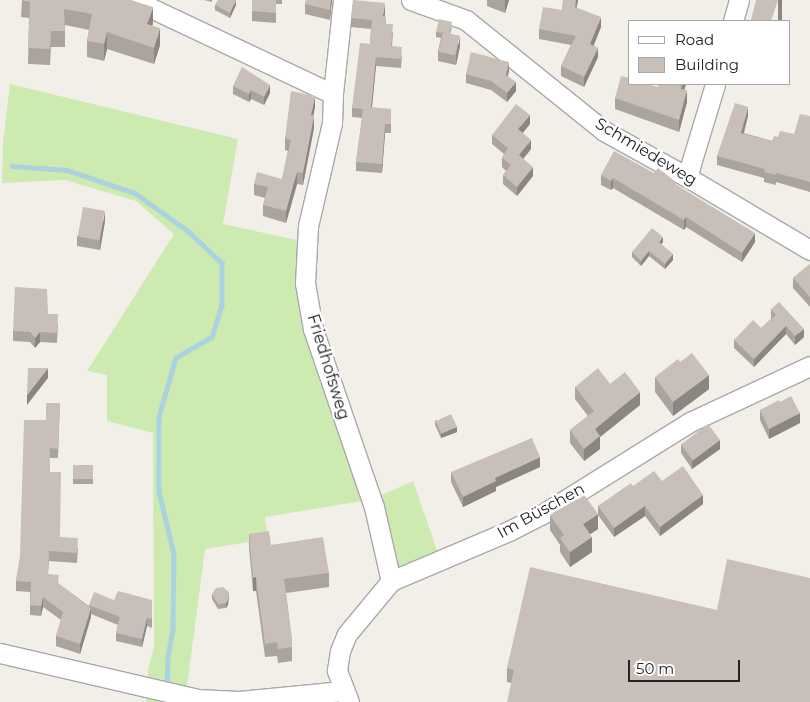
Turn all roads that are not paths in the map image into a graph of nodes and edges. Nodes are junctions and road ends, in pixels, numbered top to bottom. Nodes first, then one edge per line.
1 (134, 0) edge
2 (344, 0) edge
3 (411, 0) edge
4 (739, 0) edge
5 (733, 20) edge
6 (715, 85) edge
7 (333, 94) junction
8 (687, 177) junction
9 (810, 250) edge
10 (810, 366) edge
11 (391, 580) junction
12 (0, 652) edge
13 (346, 697) edge

1 - 7 street
2 - 7 street, Friedhofsweg
3 - 8 street, Schmiedeweg
4 - 5 street
6 - 8 street
7 - 11 street, Friedhofsweg
8 - 9 street, Schmiedeweg
10 - 11 street, Im Büschen
11 - 13 street, Im Büschen
12 - 13 street

